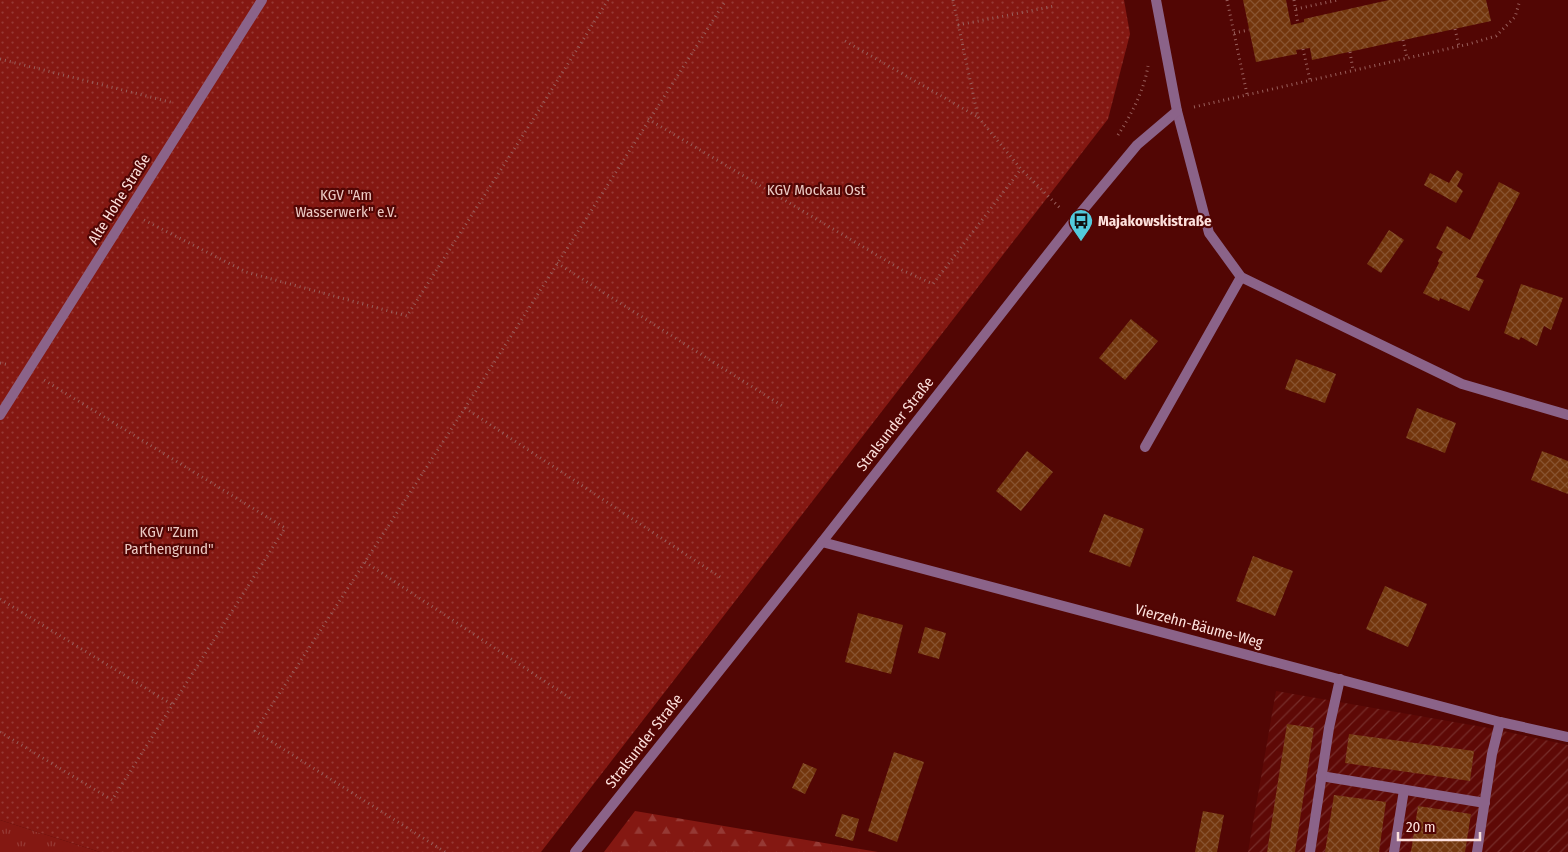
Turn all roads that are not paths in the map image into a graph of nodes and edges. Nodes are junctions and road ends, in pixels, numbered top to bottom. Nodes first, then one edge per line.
1 (262, 0) edge
2 (1156, 0) edge
3 (1177, 112) junction
4 (1241, 277) junction
5 (0, 415) edge
6 (1568, 415) edge
7 (1145, 447) dead end
8 (822, 542) junction
9 (1340, 679) junction
10 (1500, 722) junction
11 (1568, 737) edge
12 (1321, 776) junction
13 (1404, 790) junction
14 (1485, 803) junction
15 (575, 852) edge
16 (1310, 852) edge
17 (1394, 852) edge
18 (1477, 852) edge

1 - 5 street, Alte Hohe Straße
2 - 3 street
3 - 4 street
3 - 8 street, Stralsunder Straße
4 - 6 street
4 - 7 street
8 - 9 street, Vierzehn-Bäume-Weg
8 - 15 street, Stralsunder Straße
9 - 10 street, Vierzehn-Bäume-Weg
9 - 12 street
10 - 11 street, Vierzehn-Bäume-Weg
10 - 14 street
12 - 13 street
12 - 16 street
13 - 14 street
13 - 17 street
14 - 18 street

